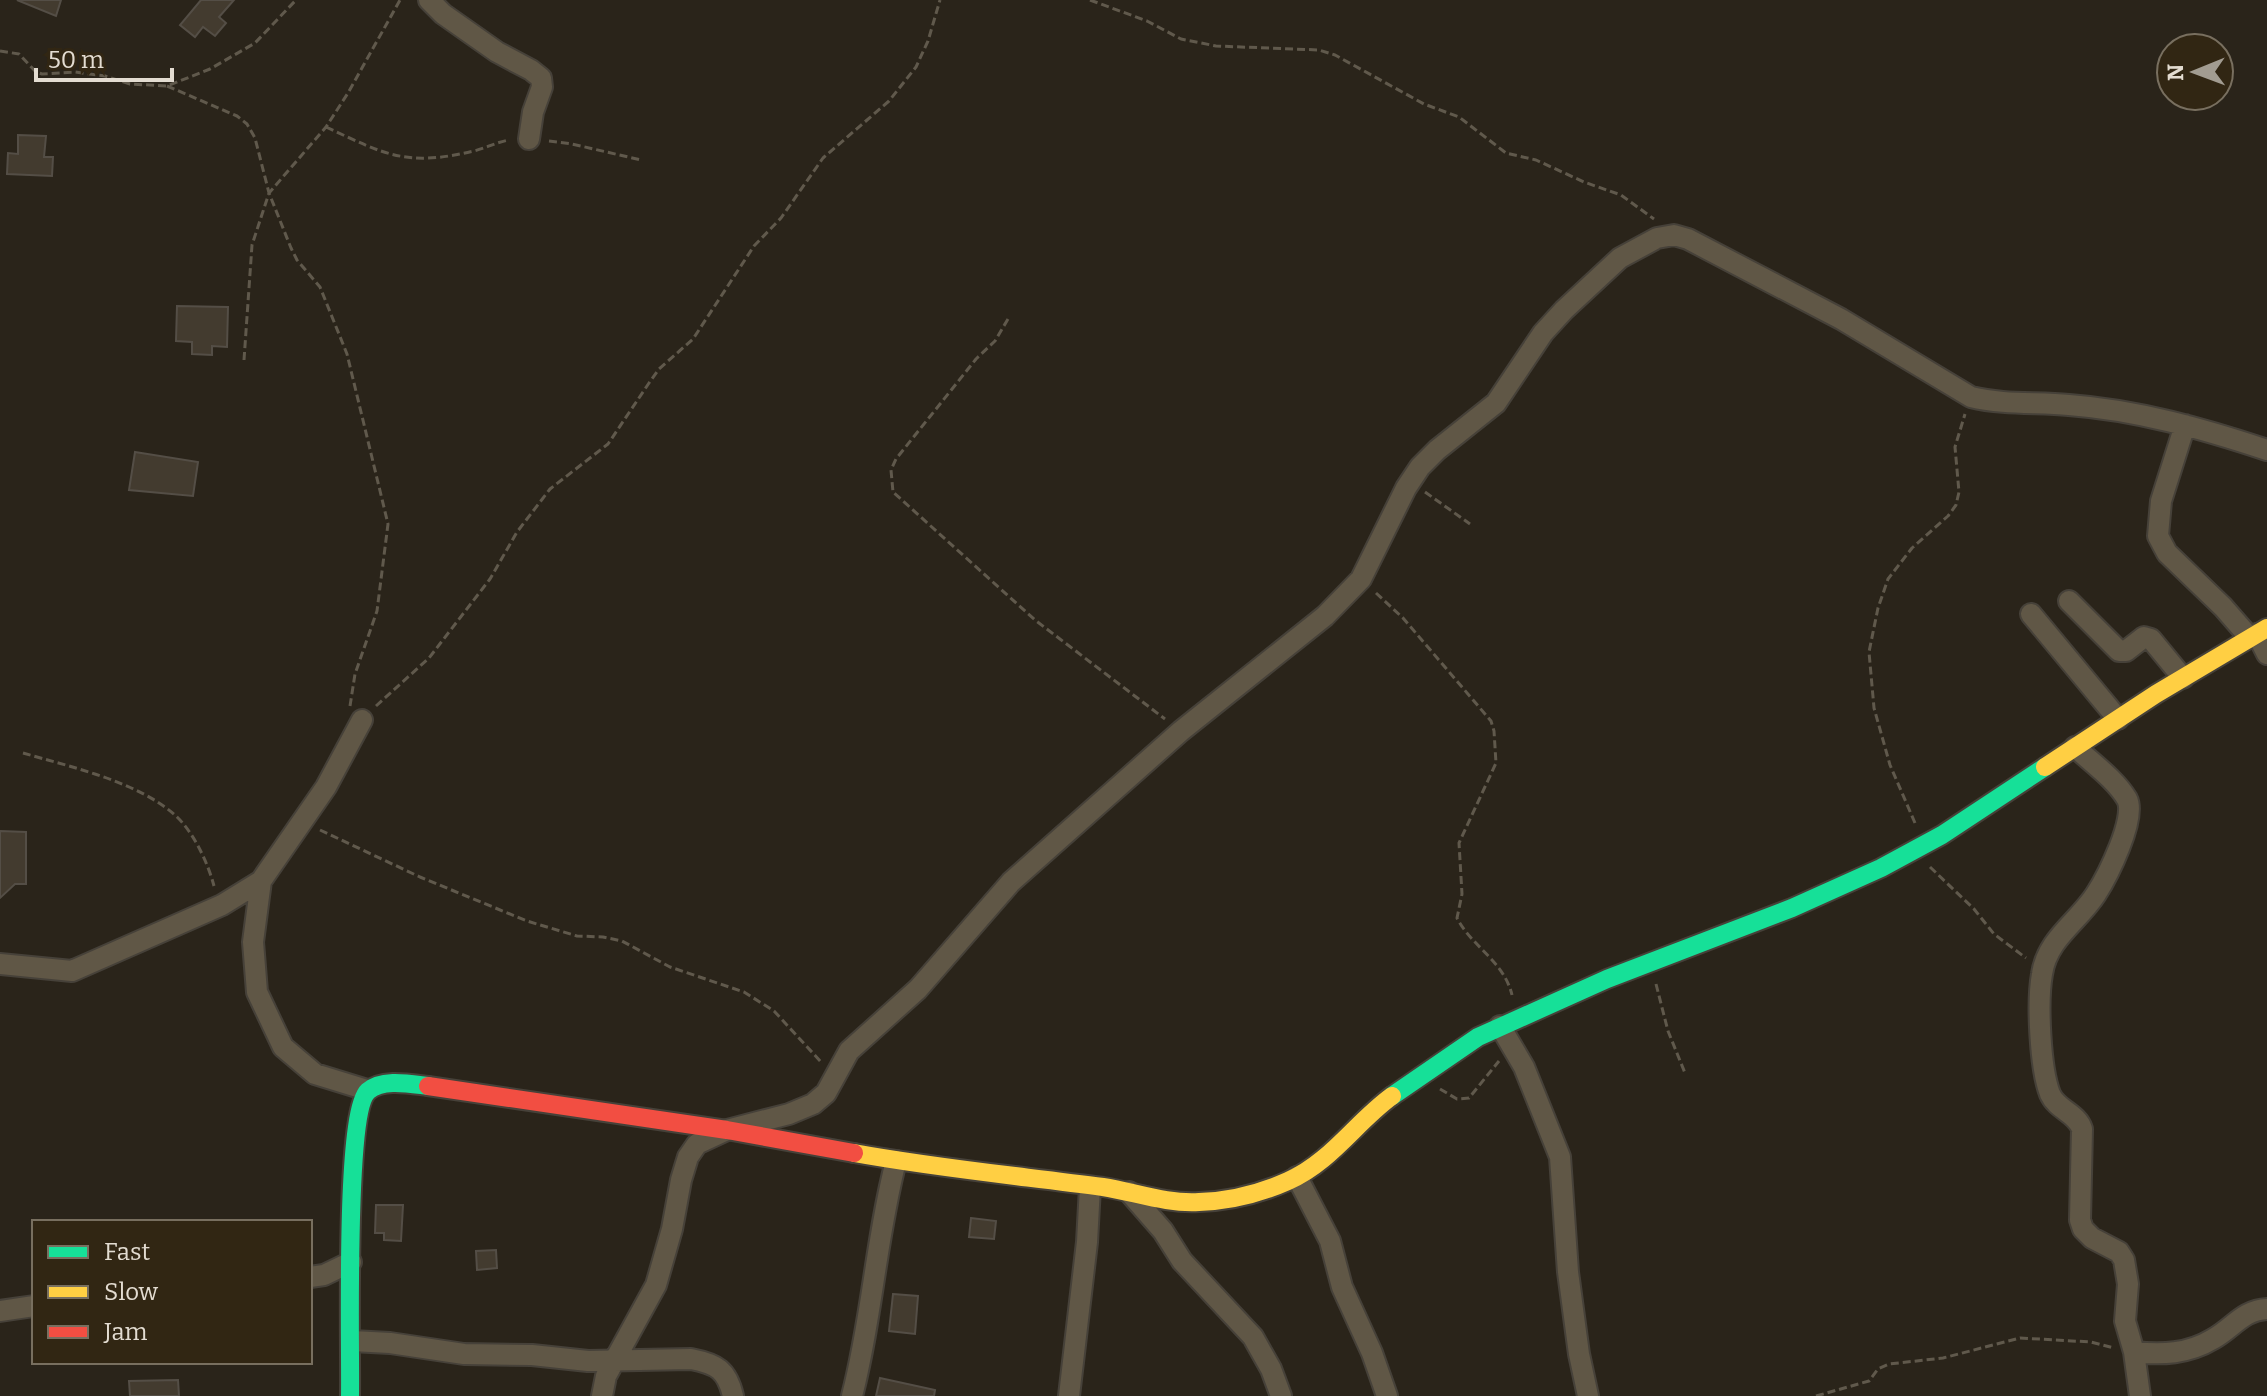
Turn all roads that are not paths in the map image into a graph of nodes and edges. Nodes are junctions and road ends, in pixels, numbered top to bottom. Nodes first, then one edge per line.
1 (429, 0) edge
2 (529, 139) road end
3 (2185, 425) junction
4 (2267, 450) edge
5 (2069, 601) dead end
6 (2031, 614) dead end
7 (2258, 633) edge
8 (2267, 654) edge
9 (2183, 678) junction
10 (356, 714) road end
11 (2118, 719) junction
12 (2075, 747) junction
13 (261, 881) junction
14 (0, 964) edge
15 (1507, 1022) junction
16 (367, 1090) junction
17 (727, 1130) junction
18 (896, 1161) junction
19 (1297, 1177) junction
20 (1090, 1187) junction
21 (1129, 1192) junction
22 (351, 1262) junction
23 (312, 1277) edge
24 (32, 1306) edge
25 (2267, 1309) edge
26 (0, 1311) edge
27 (352, 1341) junction
28 (2134, 1352) junction
29 (614, 1361) junction
30 (350, 1396) edge
31 (602, 1396) edge
32 (733, 1396) edge
33 (852, 1396) edge
34 (1069, 1396) edge
35 (1281, 1396) edge
36 (1387, 1396) edge
37 (1588, 1396) edge
38 (2140, 1396) edge

1 - 2 street
3 - 4 street
3 - 7 street
3 - 17 street
5 - 9 street
6 - 11 street
7 - 8 street
7 - 9 street
9 - 11 street
10 - 13 street
11 - 12 street
12 - 15 street
12 - 28 street
13 - 14 street
13 - 16 street
15 - 19 street
15 - 37 street
16 - 17 street
16 - 22 street
17 - 18 street
17 - 29 street
18 - 20 street
18 - 33 street
19 - 21 street
19 - 36 street
20 - 21 street
20 - 34 street
21 - 35 street
22 - 23 street
22 - 27 street
24 - 26 street
25 - 28 street
27 - 29 street
27 - 30 street
28 - 38 street
29 - 31 street
29 - 32 street

